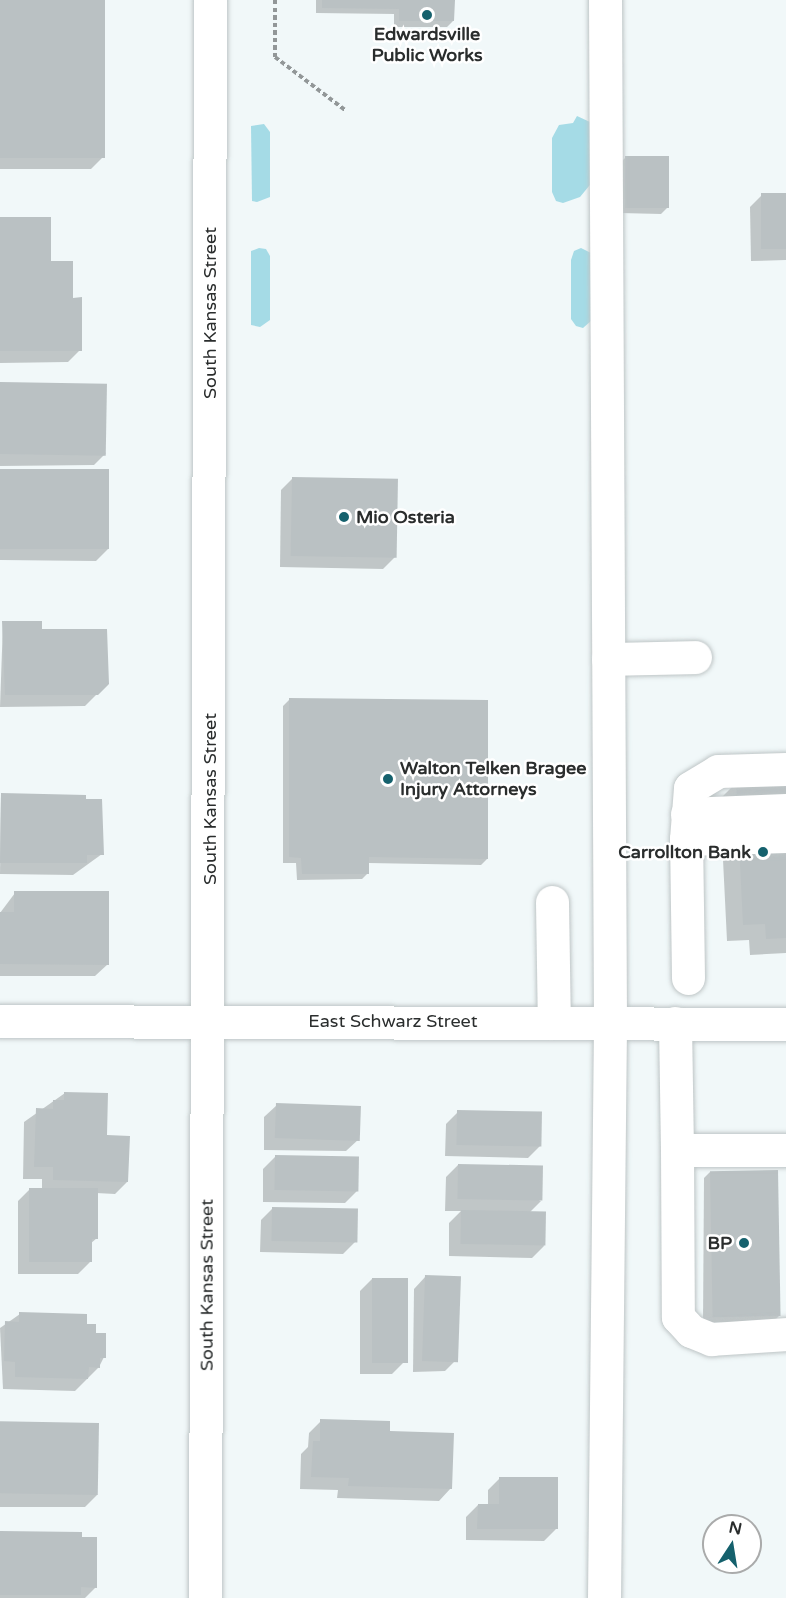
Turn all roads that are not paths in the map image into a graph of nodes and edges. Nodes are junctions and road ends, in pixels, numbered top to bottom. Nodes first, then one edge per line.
1 (210, 0) edge
2 (604, 0) edge
3 (695, 657) dead end
4 (608, 659) junction
5 (786, 769) edge
6 (786, 810) edge
7 (686, 826) junction
8 (786, 836) edge
9 (552, 902) dead end
10 (688, 978) dead end
11 (209, 1020) junction
12 (0, 1021) edge
13 (554, 1023) junction
14 (610, 1023) junction
15 (675, 1023) junction
16 (786, 1024) edge
17 (677, 1150) junction
18 (786, 1150) edge
19 (786, 1334) edge
20 (205, 1598) edge
21 (604, 1598) edge

1 - 11 street, South Kansas Street
2 - 4 street
3 - 4 street
4 - 14 street
5 - 7 street
6 - 7 street
7 - 8 street
7 - 10 street
9 - 13 street
11 - 12 street, East Schwarz Street
11 - 13 street, East Schwarz Street
11 - 20 street, South Kansas Street
13 - 14 street, East Schwarz Street
14 - 15 street, East Schwarz Street
14 - 21 street
15 - 16 street, East Schwarz Street
15 - 17 street
17 - 18 street
17 - 19 street

